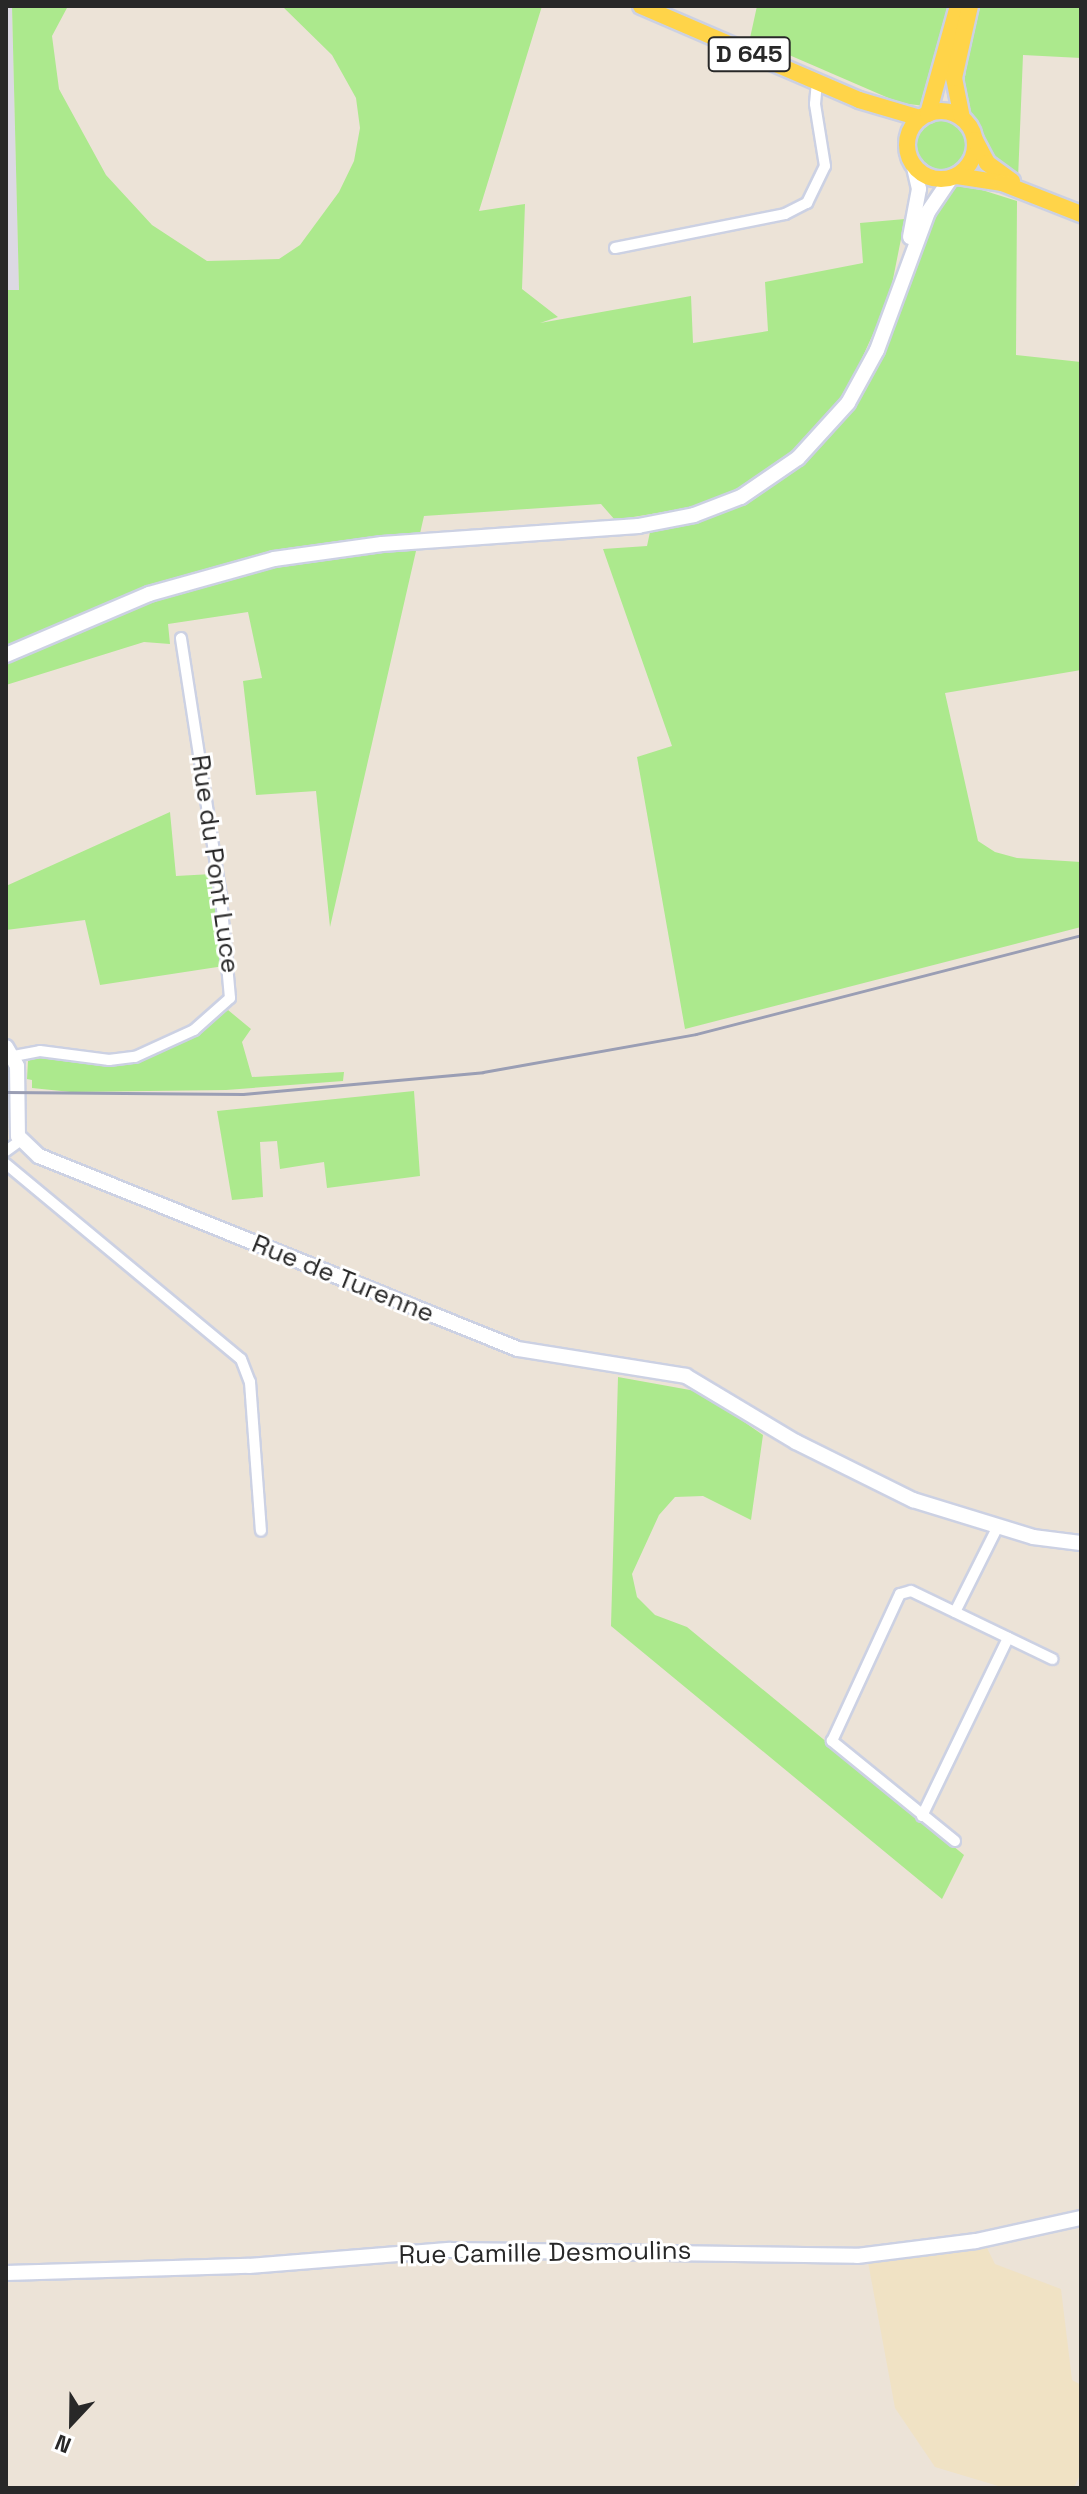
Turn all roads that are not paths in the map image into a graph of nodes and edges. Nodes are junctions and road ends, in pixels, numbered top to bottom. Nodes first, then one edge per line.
1 (641, 6) edge
2 (958, 6) edge
3 (970, 6) edge
4 (817, 80) junction
5 (859, 100) junction
6 (924, 116) junction
7 (962, 118) junction
8 (975, 140) junction
9 (907, 143) junction
10 (914, 167) junction
11 (954, 177) junction
12 (1026, 191) junction
13 (1081, 214) edge
14 (615, 248) dead end
15 (900, 284) junction
16 (181, 638) dead end
17 (6, 655) edge
18 (10, 1051) edge
19 (20, 1141) junction
20 (6, 1151) edge
21 (6, 1164) edge
22 (997, 1528) junction
23 (261, 1531) dead end
24 (1081, 1543) edge
25 (955, 1612) junction
26 (1008, 1638) junction
27 (1052, 1659) dead end
28 (922, 1816) junction
29 (955, 1841) dead end
30 (1081, 2218) edge
31 (6, 2273) edge

1 - 4 main road, D 645
2 - 6 main road
3 - 7 main road
4 - 5 main road, D 645
4 - 14 street
5 - 6 main road, D 645
5 - 9 main road, D 645
6 - 7 main road
6 - 9 main road
7 - 8 main road
8 - 11 main road
8 - 12 main road
9 - 10 main road
10 - 11 main road
10 - 15 street
11 - 12 main road
11 - 15 street
12 - 13 main road
15 - 17 street
16 - 18 street, Rue du Pont Luce
18 - 19 street
19 - 20 street
19 - 22 street, Rue de Turenne
21 - 23 street
22 - 24 street, Rue de Turenne
22 - 25 street
25 - 26 street
25 - 28 street
26 - 27 street
26 - 28 street
28 - 29 street
30 - 31 street, Rue Camille Desmoulins

